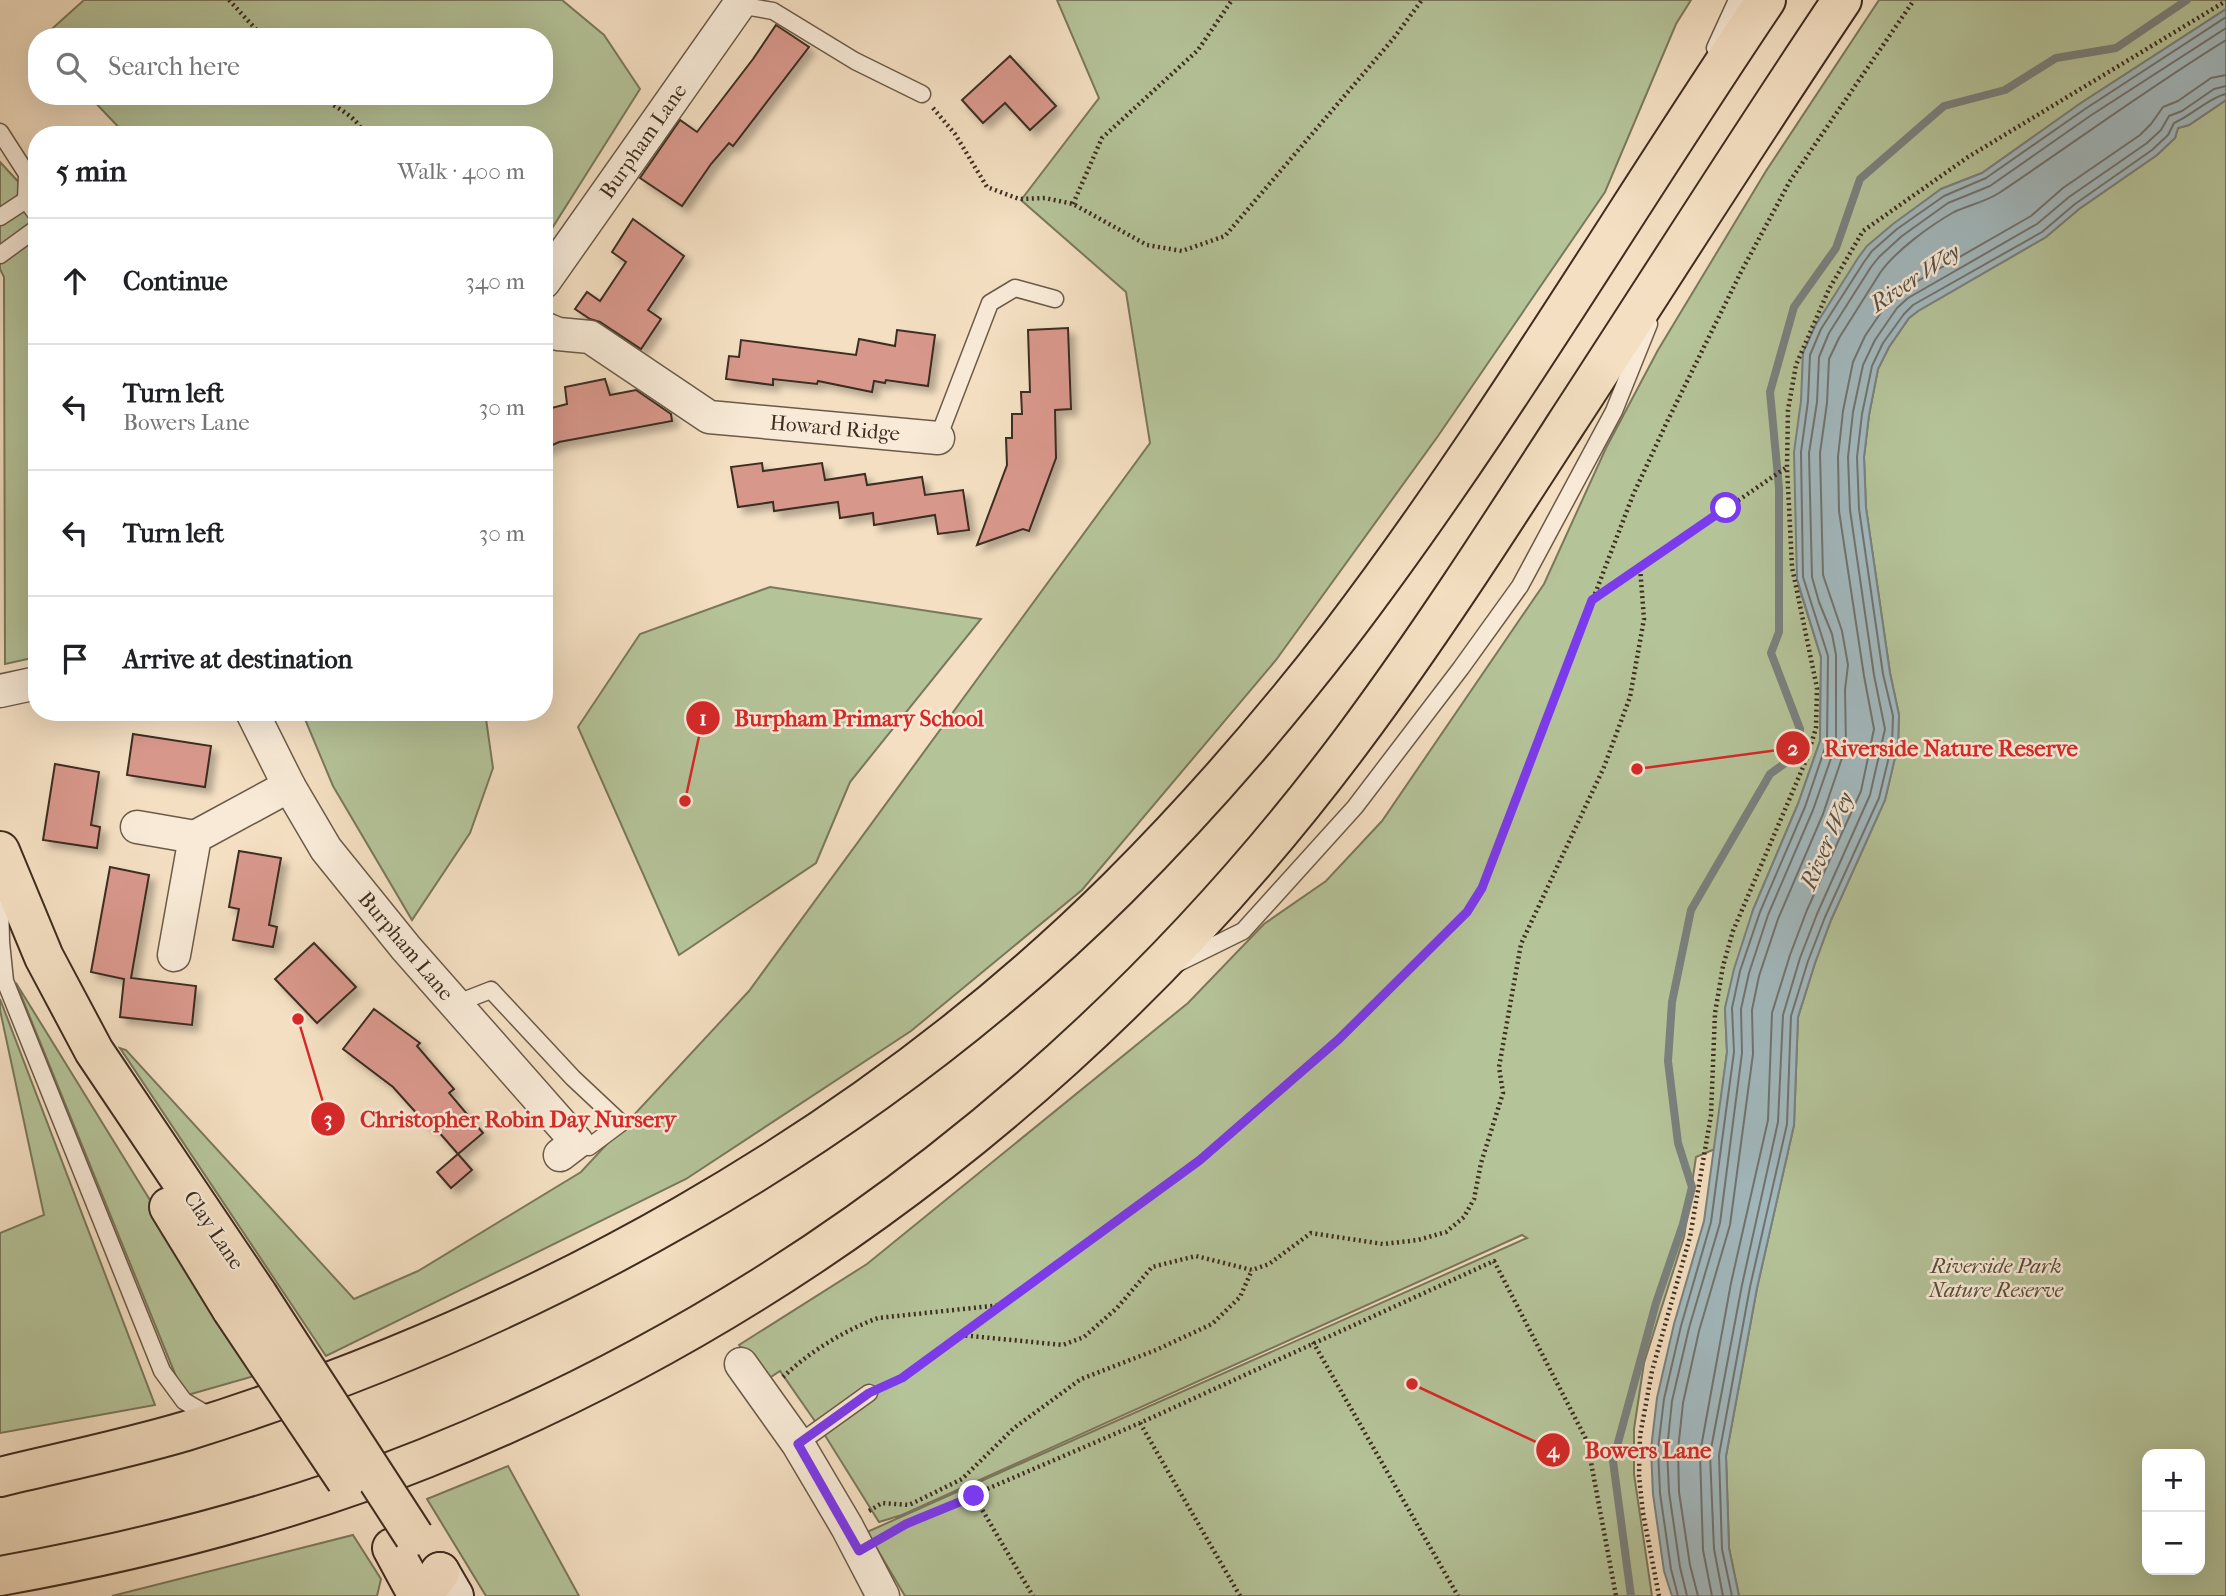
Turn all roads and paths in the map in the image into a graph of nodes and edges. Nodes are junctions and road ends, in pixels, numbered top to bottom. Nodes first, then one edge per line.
1 (229, 0) edge
2 (1232, 0) edge
3 (1422, 0) edge
4 (1737, 0) edge
5 (1766, 0) edge
6 (1842, 0) edge
7 (1914, 0) edge
8 (2226, 1) edge
9 (739, 3) edge
10 (255, 28) edge
11 (922, 94) joint
12 (335, 105) edge
13 (358, 126) edge
14 (0, 132) edge
15 (1676, 133) junction
16 (26, 200) junction
17 (28, 203) edge
18 (1073, 204) junction
19 (0, 217) edge
20 (28, 235) edge
21 (0, 256) edge
22 (553, 269) edge
23 (1055, 299) dead end
24 (553, 332) edge
25 (938, 438) joint
26 (1787, 467) junction
27 (1640, 567) junction
28 (1592, 600) junction
29 (28, 685) edge
30 (0, 691) edge
31 (256, 721) edge
32 (289, 786) junction
33 (137, 827) dead end
34 (195, 837) junction
35 (0, 851) edge
36 (0, 894) edge
37 (0, 914) edge
38 (174, 955) dead end
39 (455, 1004) junction
40 (569, 1149) joint
41 (1252, 1270) junction
42 (245, 1303) junction
43 (1002, 1304) junction
44 (960, 1335) junction
45 (1314, 1342) junction
46 (741, 1364) dead end
47 (869, 1393) joint
48 (764, 1396) junction
49 (216, 1420) junction
50 (1140, 1423) junction
51 (798, 1444) junction
52 (0, 1478) edge
53 (974, 1496) junction
54 (853, 1539) junction
55 (0, 1576) edge
56 (434, 1590) edge
57 (883, 1596) edge
58 (1033, 1596) edge
59 (1240, 1596) edge
60 (1458, 1596) edge
61 (1616, 1596) edge
62 (1659, 1596) edge

1 - 10 path
2 - 18 path
3 - 18 path
4 - 15 lane
5 - 15 main road
6 - 55 main road
7 - 28 path
8 - 26 path
9 - 11 lane
9 - 22 street, Burpham Lane
11 - 18 path
12 - 13 path
14 - 16 lane
15 - 49 main road
16 - 17 lane
16 - 19 lane
20 - 21 lane
23 - 25 lane, Howard Ridge
24 - 25 street, Howard Ridge
26 - 27 path
26 - 62 path
27 - 28 path
27 - 41 path
28 - 43 path
29 - 30 street
31 - 32 street, Burpham Lane
32 - 34 street
32 - 39 street, Burpham Lane
33 - 34 street
34 - 38 street
35 - 42 main road, Clay Lane
36 - 37 lane
37 - 42 main road, Clay Lane
37 - 49 lane
39 - 40 street, Burpham Lane
39 - 40 lane
41 - 44 path
41 - 54 path
42 - 56 main road, Clay Lane, bridge
43 - 44 path
43 - 48 path
44 - 47 path
45 - 50 path
45 - 60 path
45 - 61 path
46 - 48 street
47 - 51 lane
48 - 51 street
49 - 52 main road
50 - 53 path
50 - 59 path
51 - 54 street
53 - 54 path
53 - 58 path
54 - 57 street

